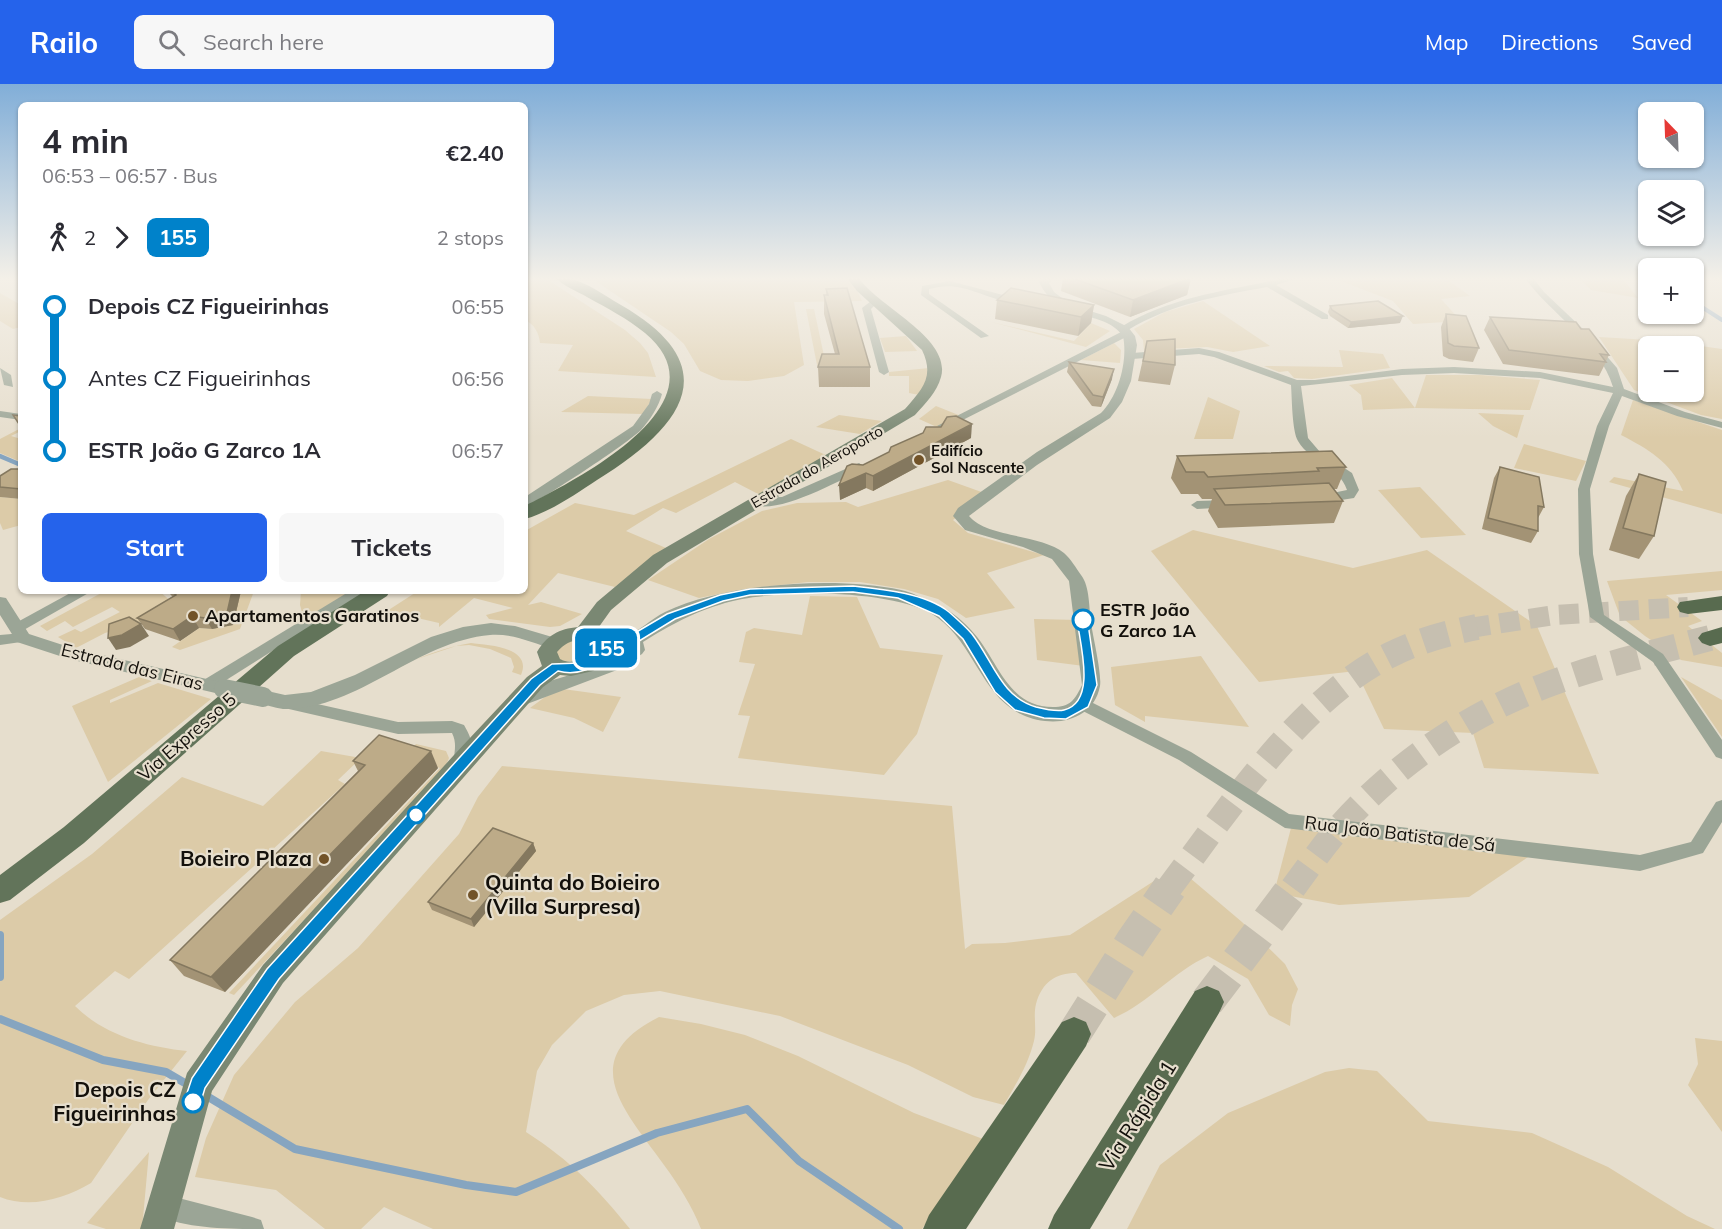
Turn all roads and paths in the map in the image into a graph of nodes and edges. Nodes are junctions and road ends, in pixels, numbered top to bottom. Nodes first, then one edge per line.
1 (650, 331) edge
2 (873, 331) edge
3 (910, 331) edge
4 (977, 331) edge
5 (1126, 331) joint
6 (1580, 331) edge
7 (984, 336) dead end
8 (1132, 356) junction
9 (0, 371) edge
10 (884, 372) dead end
11 (1296, 383) junction
12 (9, 385) dead end
13 (1619, 391) junction
14 (657, 394) dead end
15 (0, 409) edge
16 (18, 411) edge
17 (0, 414) edge
18 (18, 417) edge
19 (1722, 425) edge
20 (933, 431) edge
21 (870, 462) edge
22 (528, 500) edge
23 (1304, 500) edge
24 (756, 502) junction
25 (1244, 503) edge
26 (1197, 505) dead end
27 (528, 511) edge
28 (80, 594) edge
29 (355, 594) edge
30 (375, 594) edge
31 (0, 602) edge
32 (1722, 603) edge
33 (1688, 607) tunnel mouth
34 (20, 633) junction
35 (584, 633) junction
36 (0, 640) edge
37 (634, 640) junction
38 (553, 643) junction
39 (602, 649) junction
40 (556, 667) junction
41 (215, 687) junction
42 (520, 699) junction
43 (283, 702) junction
44 (1083, 704) junction
45 (1722, 753) edge
46 (462, 761) junction
47 (1722, 807) edge
48 (0, 891) edge
49 (1207, 1002) tunnel mouth
50 (1074, 1034) tunnel mouth
51 (160, 1217) edge
52 (252, 1229) edge
53 (943, 1229) edge
54 (1068, 1229) edge

1 - 27 main road
2 - 10 street
3 - 24 main road, Estrada do Aeroporto
4 - 7 street
5 - 8 street
5 - 20 street
6 - 13 street
8 - 11 street
8 - 44 street
9 - 12 street
11 - 13 street
11 - 23 street
13 - 19 street
13 - 45 street
14 - 22 street
15 - 16 street
17 - 18 street
21 - 24 street
24 - 35 main road, Estrada do Aeroporto
25 - 26 street
28 - 34 street
29 - 41 street
30 - 48 main road, Via Expresso 5
31 - 34 street
32 - 33 highway
34 - 36 street
34 - 41 street, Estrada das Eiras
35 - 38 main road
35 - 39 main road
37 - 39 street
37 - 42 street
37 - 44 street
38 - 40 main road
38 - 43 street, Estrada das Eiras
39 - 40 main road
40 - 42 main road
41 - 43 street, Estrada das Eiras, bridge
42 - 46 main road
43 - 46 street, Estrada das Eiras
44 - 47 street, Rua João Batista de Sá
46 - 51 main road
49 - 54 highway, Via Rápida 1
50 - 53 highway
51 - 52 street

